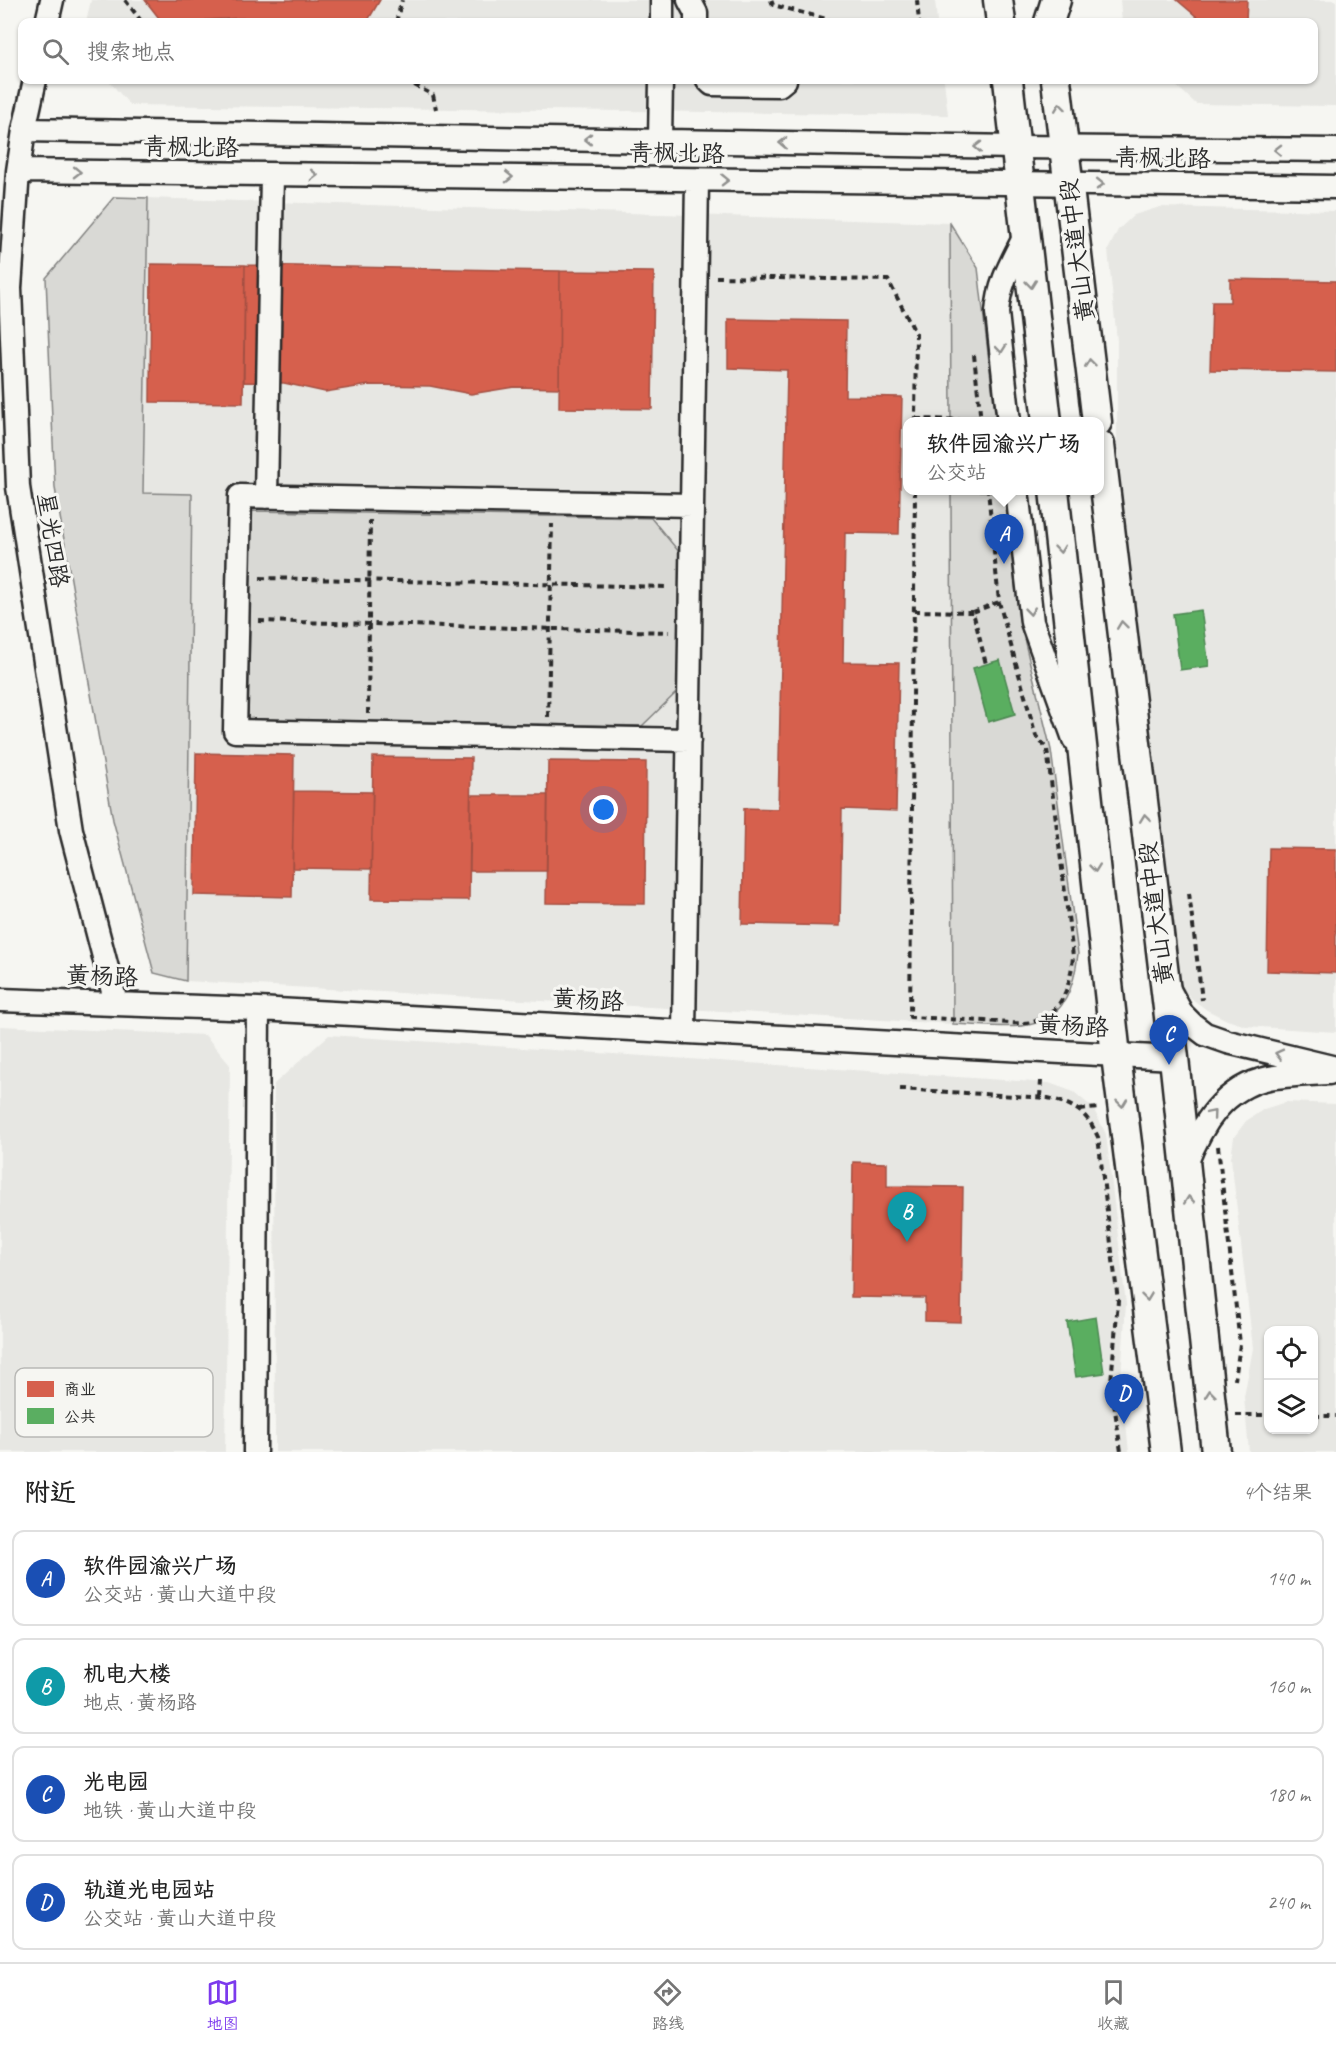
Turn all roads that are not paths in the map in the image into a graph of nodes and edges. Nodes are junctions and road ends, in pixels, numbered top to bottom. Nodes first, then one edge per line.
1 (52, 0) edge
2 (662, 0) edge
3 (689, 0) edge
4 (998, 0) edge
5 (1046, 0) edge
6 (1056, 0) edge
7 (48, 18) edge
8 (662, 18) edge
9 (696, 18) edge
10 (1000, 18) edge
11 (1048, 18) edge
12 (1050, 18) edge
13 (34, 84) edge
14 (661, 84) edge
15 (712, 84) edge
16 (780, 84) edge
17 (1008, 84) edge
18 (1057, 84) edge
19 (24, 130) junction
20 (660, 141) junction
21 (1016, 147) junction
22 (1065, 148) junction
23 (1336, 150) edge
24 (18, 171) junction
25 (272, 175) junction
26 (697, 180) junction
27 (1021, 184) junction
28 (1069, 184) junction
29 (1336, 187) edge
30 (1026, 234) junction
31 (1008, 417) edge
32 (1046, 417) edge
33 (1096, 417) edge
34 (1104, 478) edge
35 (1018, 495) edge
36 (1055, 495) edge
37 (266, 497) junction
38 (692, 505) junction
39 (689, 740) junction
40 (1084, 765) junction
41 (1164, 976) junction
42 (0, 1000) edge
43 (116, 1003) junction
44 (258, 1009) junction
45 (684, 1032) junction
46 (1116, 1056) junction
47 (1173, 1058) junction
48 (1336, 1070) edge
49 (1185, 1165) junction
50 (255, 1452) edge
51 (1167, 1452) edge
52 (1216, 1452) edge

1 - 7 street
2 - 8 street
3 - 9 street
4 - 10 main road
5 - 11 main road
6 - 12 main road
13 - 19 street, 星光四路
14 - 20 street
15 - 16 street
17 - 21 main road, 黄山大道中段
22 -> 18 main road, 黄山大道中段
20 -> 19 street, 青枫北路
19 - 24 street, 星光四路
21 -> 20 street, 青枫北路
21 - 22 street, 青枫北路
21 - 27 main road, 黄山大道中段
23 -> 22 street, 青枫北路
22 - 28 main road, 黄山大道中段
24 -> 25 street, 青枫北路
24 - 43 street, 星光四路
25 -> 26 street, 青枫北路
25 - 37 street
26 -> 27 street, 青枫北路
26 - 38 street
27 - 28 street, 青枫北路
27 - 30 main road, 黄山大道中段
28 -> 29 street, 青枫北路
33 -> 28 main road, 黄山大道中段
30 -> 31 street
30 -> 32 main road, 黄山大道中段
41 -> 34 main road, 黄山大道中段
35 -> 40 street
36 -> 40 main road
37 - 38 street
37 - 39 street
38 - 39 street
39 - 45 street
40 -> 46 main road
41 - 47 main road, 黄山大道中段
48 -> 41 street
42 - 43 street, 黄杨路
43 - 44 street, 黄杨路
44 - 45 street, 黄杨路
44 - 50 street
45 - 46 street, 黄杨路
46 - 47 street, 黄杨路
46 -> 51 main road
47 - 49 main road, 黄山大道中段
49 -> 48 street
52 -> 49 main road, 黄山大道中段

